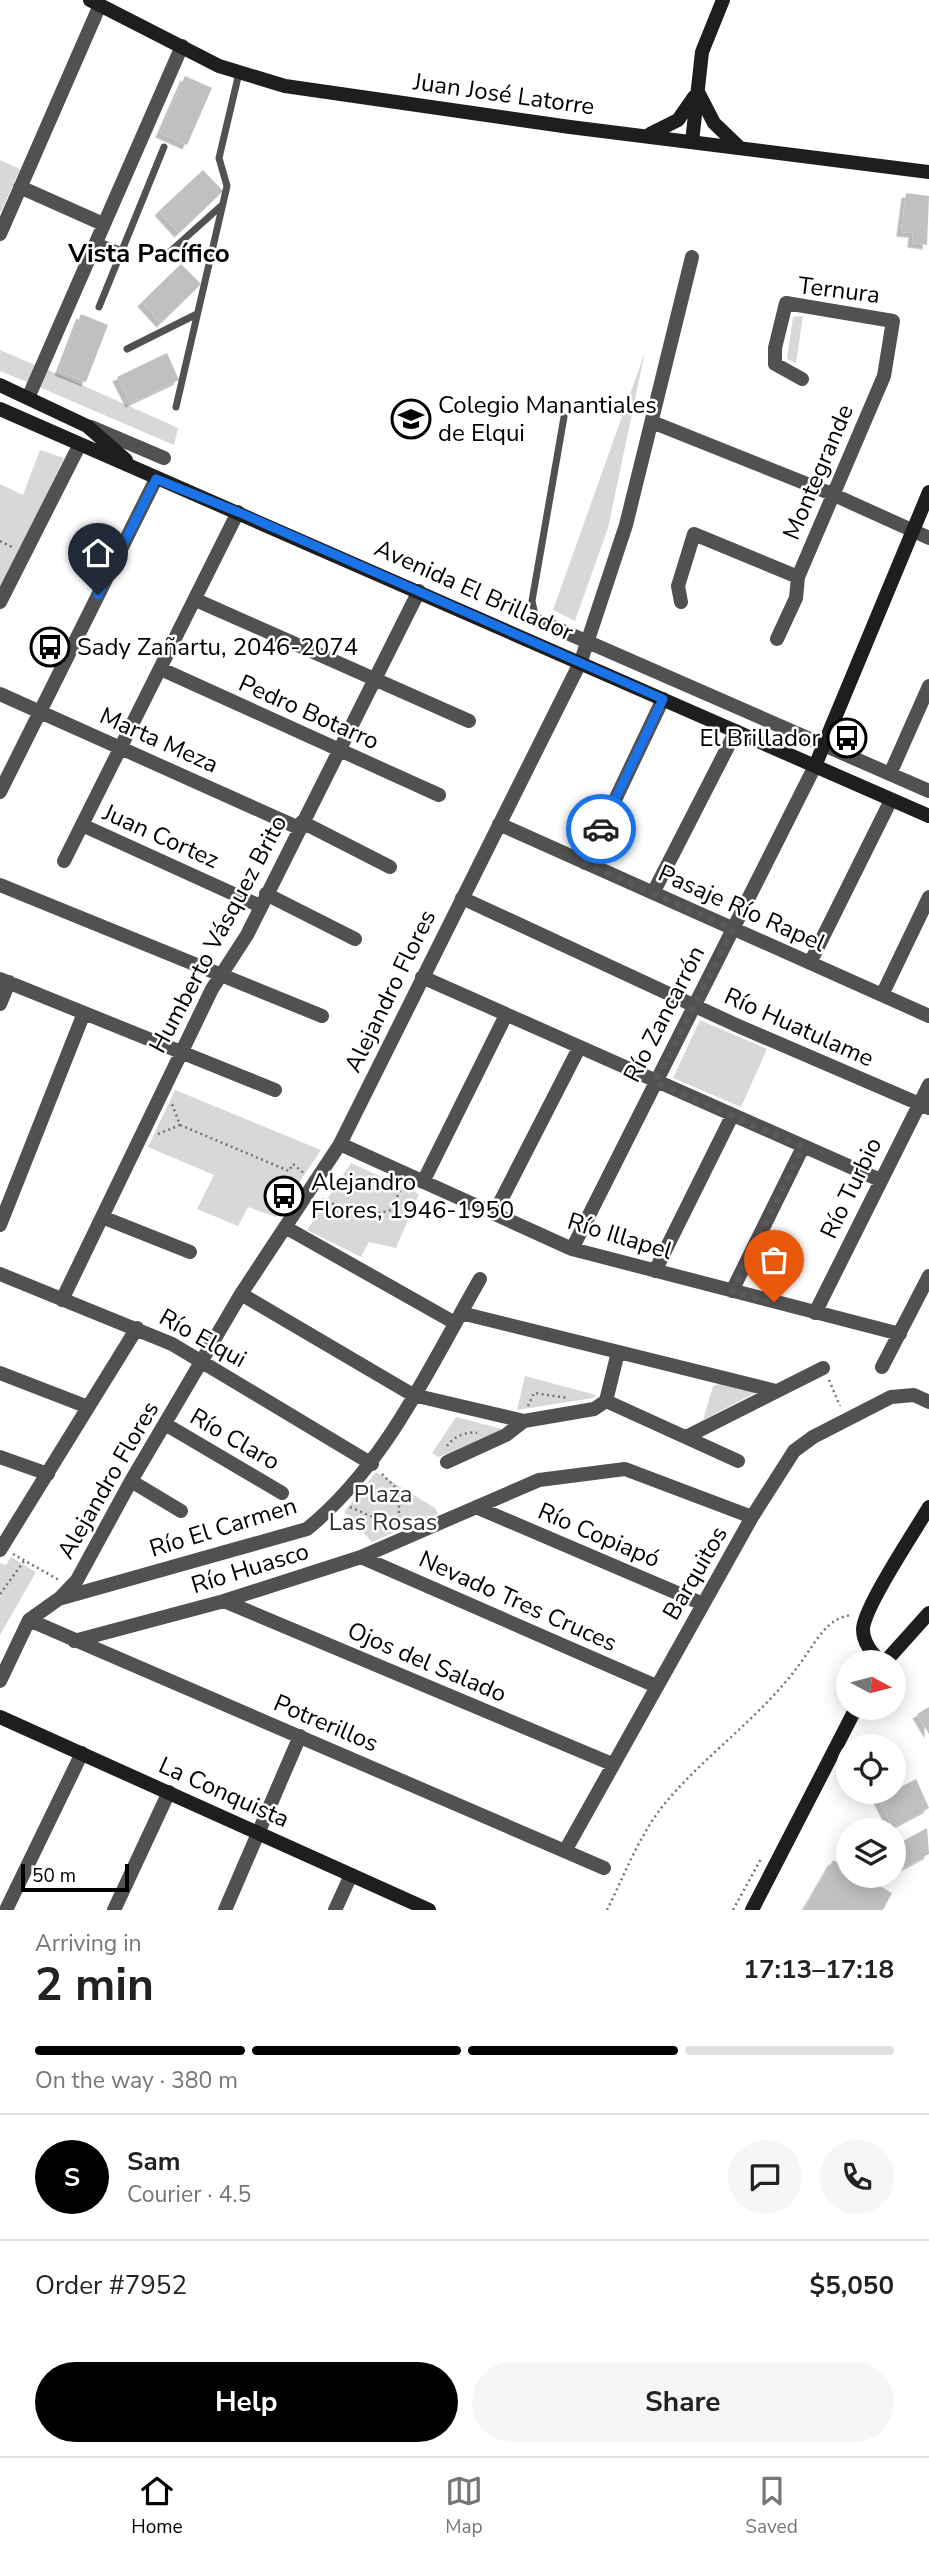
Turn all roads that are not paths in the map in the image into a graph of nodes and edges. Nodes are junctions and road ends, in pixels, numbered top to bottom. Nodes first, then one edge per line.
1 (723, 0) edge
2 (95, 3) edge
3 (182, 46) junction
4 (239, 74) junction
5 (697, 89) junction
6 (643, 136) junction
7 (692, 142) junction
8 (164, 147) dead end
9 (741, 148) junction
10 (929, 172) edge
11 (20, 187) junction
12 (223, 205) junction
13 (103, 224) junction
14 (0, 234) edge
15 (96, 241) junction
16 (122, 251) junction
17 (164, 257) dead end
18 (692, 257) dead end
19 (99, 307) dead end
20 (197, 314) junction
21 (893, 321) joint
22 (127, 349) dead end
23 (802, 379) dead end
24 (0, 385) edge
25 (28, 398) junction
26 (176, 407) dead end
27 (0, 409) edge
28 (564, 417) dead end
29 (653, 422) junction
30 (87, 426) junction
31 (79, 446) junction
32 (164, 458) dead end
33 (140, 472) junction
34 (156, 479) junction
35 (929, 492) edge
36 (832, 494) junction
37 (238, 512) junction
38 (912, 530) junction
39 (929, 538) edge
40 (798, 577) junction
41 (419, 591) junction
42 (196, 600) junction
43 (0, 602) edge
44 (681, 602) dead end
45 (549, 625) joint
46 (777, 639) dead end
47 (586, 643) junction
48 (581, 661) junction
49 (160, 669) junction
50 (374, 679) junction
51 (928, 691) edge
52 (0, 694) edge
53 (663, 699) junction
54 (40, 711) junction
55 (469, 721) dead end
56 (736, 731) junction
57 (121, 747) junction
58 (823, 747) junction
59 (338, 750) junction
60 (815, 766) junction
61 (890, 774) junction
62 (929, 791) edge
63 (0, 792) edge
64 (439, 795) dead end
65 (891, 800) junction
66 (929, 816) edge
67 (499, 824) junction
68 (82, 825) junction
69 (300, 825) junction
70 (64, 861) dead end
71 (585, 863) junction
72 (390, 867) dead end
73 (0, 885) edge
74 (653, 893) junction
75 (462, 898) junction
76 (929, 898) edge
77 (263, 900) junction
78 (733, 929) junction
79 (355, 939) dead end
80 (810, 963) junction
81 (219, 975) junction
82 (422, 977) junction
83 (4, 981) edge
84 (882, 995) junction
85 (0, 1004) edge
86 (694, 1006) junction
87 (84, 1013) junction
88 (506, 1015) junction
89 (322, 1016) dead end
90 (929, 1016) edge
91 (579, 1048) junction
92 (181, 1052) junction
93 (655, 1082) junction
94 (929, 1085) edge
95 (275, 1090) dead end
96 (924, 1106) edge
97 (732, 1116) junction
98 (340, 1144) junction
99 (803, 1147) junction
100 (880, 1180) junction
101 (423, 1182) junction
102 (495, 1214) junction
103 (102, 1217) junction
104 (0, 1225) edge
105 (285, 1227) junction
106 (572, 1249) junction
107 (190, 1252) dead end
108 (655, 1271) junction
109 (0, 1274) edge
110 (929, 1276) edge
111 (480, 1279) dead end
112 (732, 1292) junction
113 (241, 1294) junction
114 (62, 1300) junction
115 (815, 1313) junction
116 (458, 1318) junction
117 (136, 1328) junction
118 (900, 1334) junction
119 (618, 1352) junction
120 (203, 1362) junction
121 (823, 1367) road end
122 (882, 1367) dead end
123 (0, 1373) edge
124 (776, 1391) junction
125 (413, 1395) junction
126 (606, 1401) junction
127 (929, 1402) edge
128 (88, 1408) junction
129 (524, 1421) junction
130 (165, 1424) junction
131 (686, 1437) junction
132 (0, 1457) edge
133 (738, 1461) dead end
134 (447, 1462) dead end
135 (372, 1464) junction
136 (48, 1474) junction
137 (131, 1481) junction
138 (282, 1493) dead end
139 (476, 1507) junction
140 (929, 1507) edge
141 (181, 1511) dead end
142 (752, 1517) junction
143 (1, 1550) edge
144 (361, 1557) junction
145 (66, 1593) junction
146 (224, 1601) junction
147 (703, 1604) junction
148 (929, 1612) edge
149 (29, 1620) junction
150 (74, 1641) junction
151 (868, 1650) edge
152 (894, 1650) edge
153 (0, 1681) edge
154 (656, 1686) junction
155 (0, 1717) edge
156 (849, 1720) edge
157 (300, 1736) junction
158 (82, 1753) junction
159 (612, 1764) junction
160 (169, 1792) junction
161 (260, 1832) junction
162 (565, 1851) junction
163 (604, 1868) dead end
164 (351, 1874) junction
165 (6, 1910) edge
166 (114, 1910) edge
167 (225, 1910) edge
168 (335, 1910) edge
169 (429, 1910) edge
170 (752, 1910) edge

1 - 5 street
2 - 3 street, Juan José Latorre
2 - 11 street
3 - 4 street, Juan José Latorre
3 - 13 street
4 - 6 street, Juan José Latorre
4 - 12 lane
5 - 6 street
5 - 7 street
5 - 9 street
6 - 7 street, Juan José Latorre
7 - 9 street, Juan José Latorre
8 - 16 lane
9 - 10 street, Juan José Latorre
11 - 13 street
11 - 14 street
12 - 17 lane
12 - 20 lane
13 - 15 street
15 - 16 lane
15 - 25 street
16 - 19 lane
18 - 29 street, Alejandro Flores
20 - 22 lane
20 - 26 lane
21 - 23 street, Ternura
21 - 36 street, Montegrande
24 - 25 street
25 - 30 street
27 - 31 street, Avenida El Brillador
28 - 45 lane
29 - 36 street
29 - 47 street, Alejandro Flores
30 - 32 street
30 - 33 street
31 - 33 street, Avenida El Brillador
31 - 43 street
33 - 34 street, Avenida El Brillador
34 - 37 street, Avenida El Brillador
34 - 54 street
35 - 38 street, Río Zancarrón
36 - 38 street
36 - 40 street, Montegrande
37 - 41 street, Avenida El Brillador
37 - 42 street
38 - 39 street
38 - 58 street, Río Zancarrón
40 - 44 street
40 - 46 street, Montegrande
41 - 48 street, Avenida El Brillador
41 - 50 street, Humberto Vásquez Brito
42 - 49 street
42 - 50 street
45 - 47 street, Avenida El Brillador
47 - 48 street, Alejandro Flores
47 - 58 street, Avenida El Brillador
48 - 53 street, Avenida El Brillador
48 - 67 street, Alejandro Flores
49 - 57 street
49 - 59 street, Pedro Botarro
50 - 55 street
50 - 59 street, Humberto Vásquez Brito
51 - 61 street
52 - 54 street, Marta Meza
53 - 56 street, Avenida El Brillador
53 - 71 street
54 - 57 street, Marta Meza
54 - 63 street
56 - 60 street, Avenida El Brillador
56 - 74 street
57 - 68 street
57 - 69 street, Marta Meza
58 - 60 street, Río Zancarrón
58 - 61 street, Avenida El Brillador
59 - 64 street, Pedro Botarro
59 - 69 street, Humberto Vásquez Brito
60 - 65 street, Avenida El Brillador
60 - 78 street, Río Zancarrón
61 - 62 street, Avenida El Brillador
65 - 66 street, Avenida El Brillador
65 - 80 street
67 - 71 street, Pasaje Río Rapel
67 - 75 street, Alejandro Flores
68 - 70 street
68 - 77 street, Juan Cortez
69 - 72 street, Marta Meza
69 - 77 street, Humberto Vásquez Brito
71 - 74 street, Pasaje Río Rapel
73 - 81 street
74 - 78 street, Pasaje Río Rapel
75 - 82 street, Alejandro Flores
75 - 86 street, Río Huatulame
76 - 84 street
77 - 79 street, Juan Cortez
77 - 81 street, Humberto Vásquez Brito
78 - 80 street, Pasaje Río Rapel
78 - 86 street, Río Zancarrón
80 - 84 street, Pasaje Río Rapel
81 - 89 street
81 - 92 street, Humberto Vásquez Brito
82 - 88 street
82 - 98 street, Alejandro Flores
83 - 85 street
83 - 87 street
84 - 90 street, Pasaje Río Rapel
86 - 93 street, Río Zancarrón
86 - 96 street, Río Huatulame
87 - 92 street
87 - 104 street
88 - 91 street
88 - 101 street
91 - 93 street
91 - 102 street
92 - 95 street
92 - 103 street, Humberto Vásquez Brito
93 - 97 street
93 - 106 street, Río Zancarrón
94 - 96 street, Río Turbio
96 - 100 street, Río Turbio
97 - 99 street
97 - 108 street
98 - 101 street, Río Illapel
98 - 105 street, Alejandro Flores
99 - 100 street
99 - 112 street
100 - 115 street, Río Turbio
101 - 102 street, Río Illapel
102 - 106 street, Río Illapel
103 - 107 street
103 - 114 street, Humberto Vásquez Brito
105 - 113 street, Alejandro Flores
105 - 116 street
106 - 108 street, Río Illapel
108 - 112 street, Río Illapel
109 - 114 street, Río Elqui
110 - 118 street
111 - 116 street, Río El Carmen
112 - 115 street, Río Illapel
113 - 120 street, Alejandro Flores
113 - 125 street
114 - 117 street, Río Elqui
115 - 118 street, Río Illapel
116 - 119 street
116 - 125 street, Río El Carmen
117 - 120 street, Río Elqui
117 - 128 street
118 - 122 street
119 - 124 street
119 - 126 street
120 - 130 street, Alejandro Flores
120 - 135 street, Río Elqui
121 - 124 street
123 - 128 street
124 - 131 street
125 - 129 street
125 - 135 street, Río El Carmen
126 - 129 street
126 - 131 street
127 - 142 street, Barquitos
128 - 136 street
129 - 134 street
130 - 137 street, Alejandro Flores
130 - 138 street, Río Claro
131 - 133 street
132 - 136 street
135 - 145 street, Río El Carmen
136 - 143 street
137 - 141 street
137 - 145 street, Alejandro Flores
139 - 142 street, Río Huasco
139 - 144 street, Río Huasco
139 - 147 street, Río Copiapó
140 - 151 street
142 - 147 street, Barquitos
144 - 146 street, Río Huasco
144 - 154 street, Nevado Tres Cruces
145 - 149 street, Alejandro Flores
146 - 150 street, Río Huasco
146 - 159 street, Ojos del Salado
147 - 154 street, Barquitos
148 - 152 street
149 - 150 street, Potrerillos
149 - 153 street, Alejandro Flores
150 - 157 street, Potrerillos
154 - 159 street, Barquitos
155 - 158 street, La Conquista
156 - 170 street
157 - 161 street
157 - 162 street, Potrerillos
158 - 160 street, La Conquista
158 - 165 street
159 - 162 street, Barquitos
160 - 161 street, La Conquista
160 - 166 street
161 - 164 street, La Conquista
161 - 167 street
162 - 163 street, Potrerillos
164 - 168 street
164 - 169 street, La Conquista

